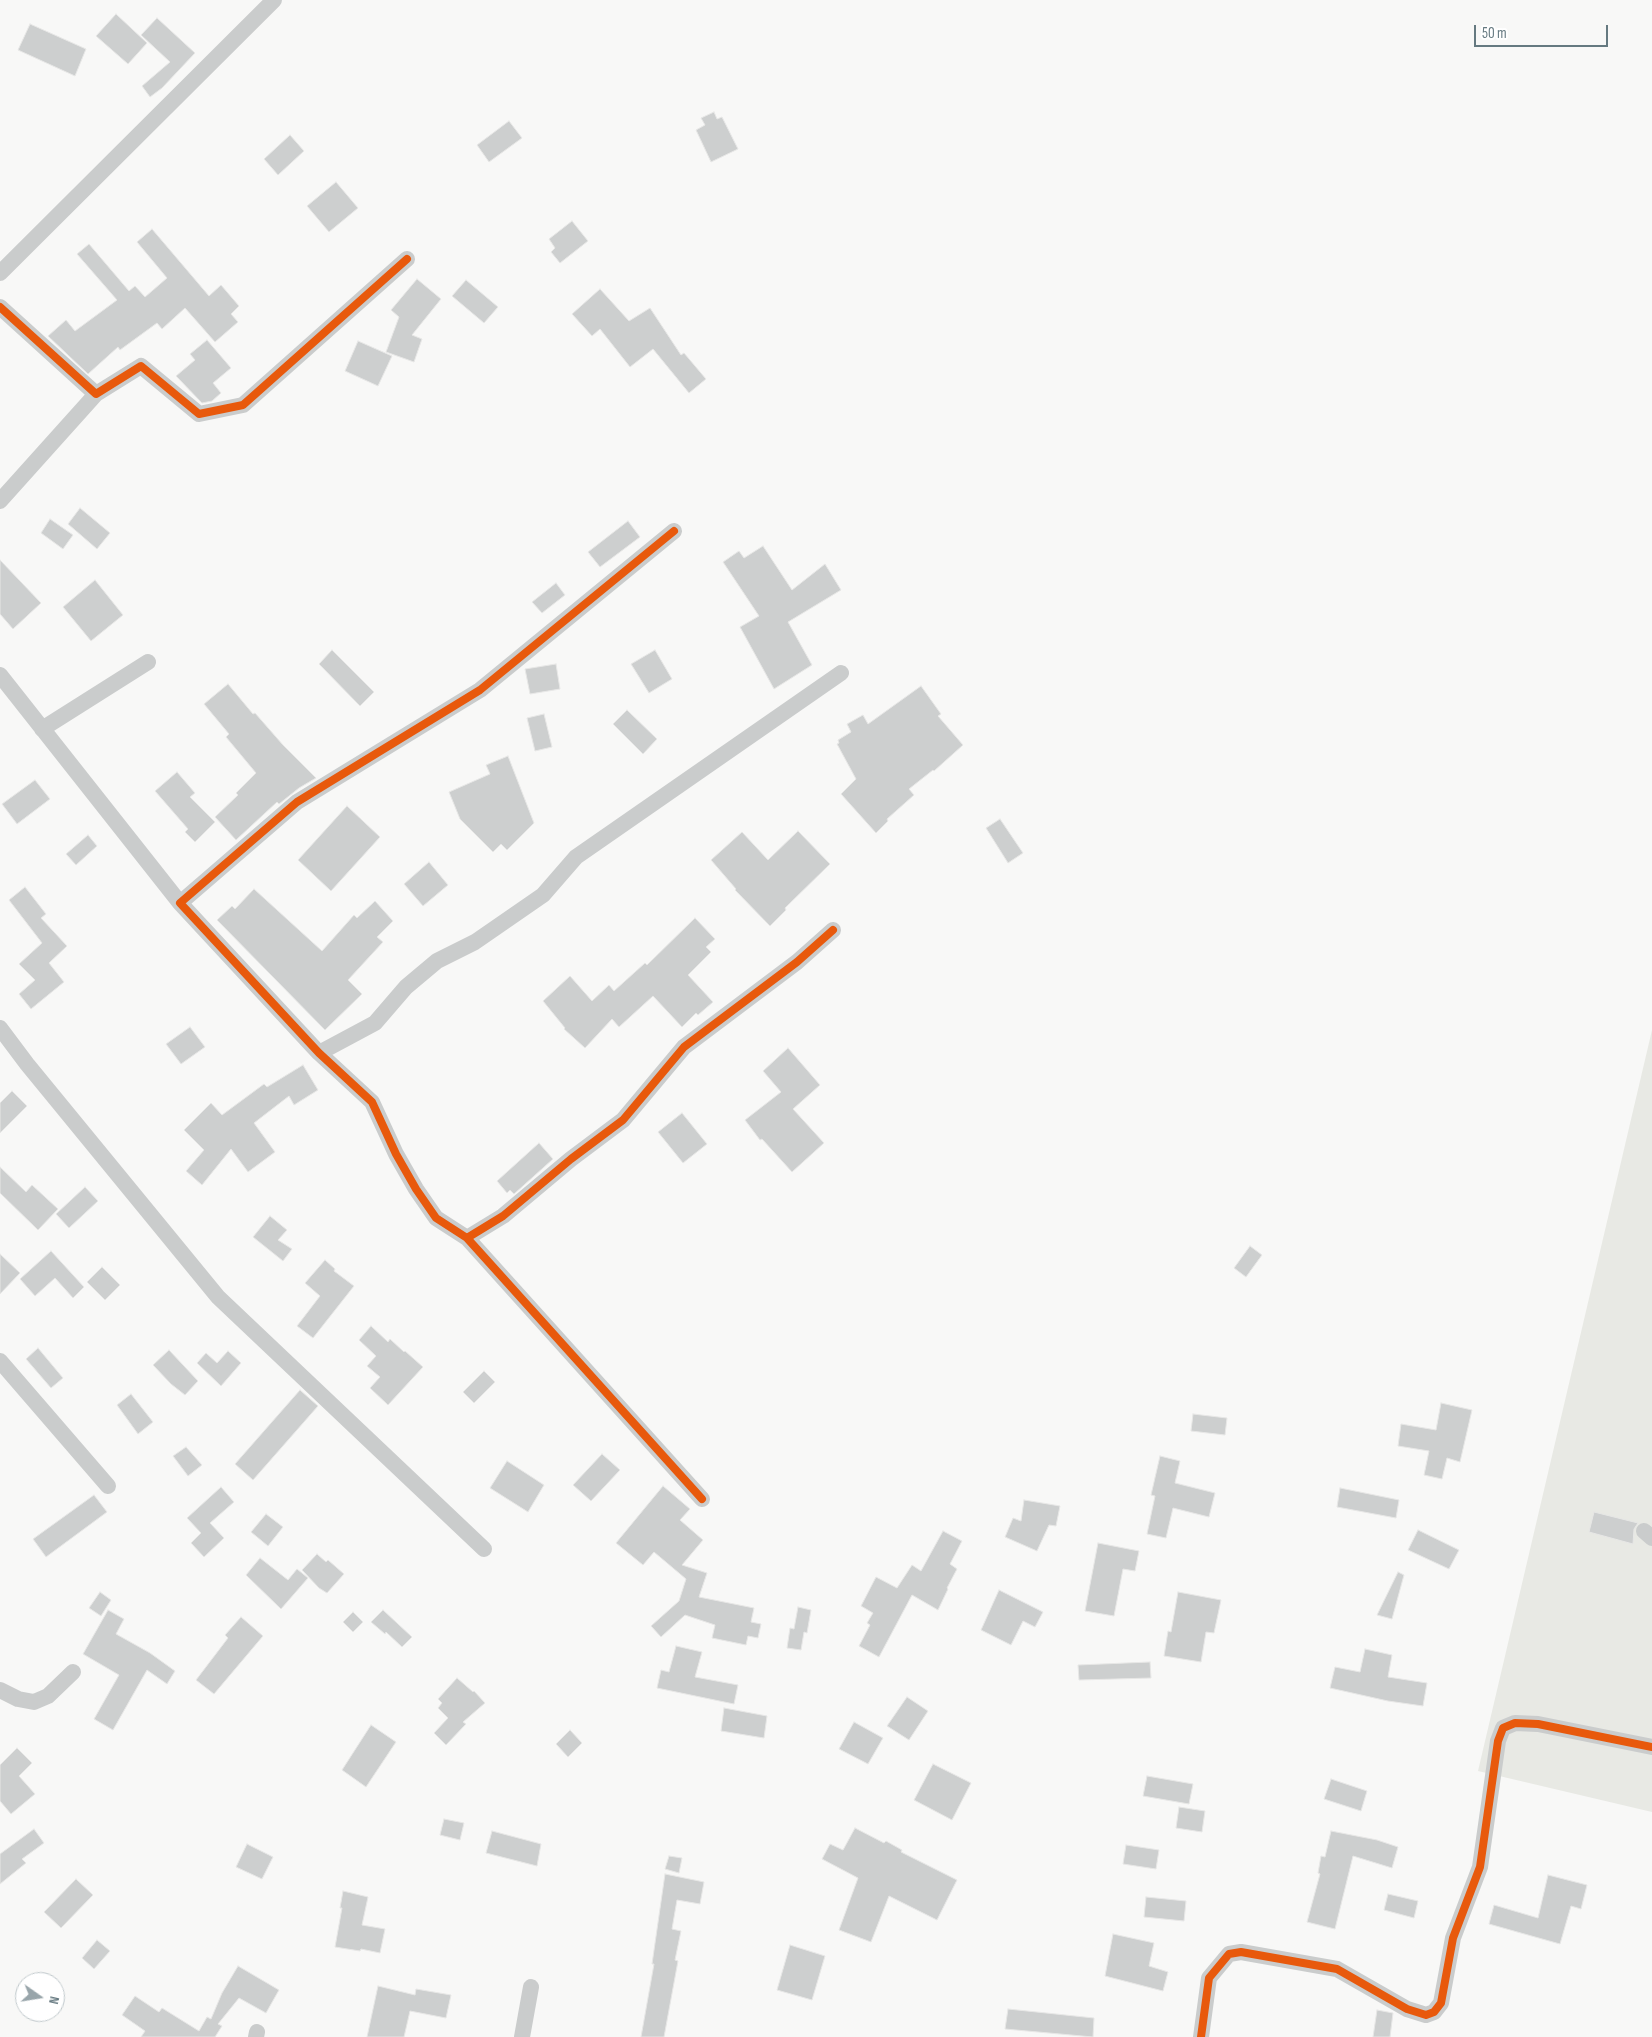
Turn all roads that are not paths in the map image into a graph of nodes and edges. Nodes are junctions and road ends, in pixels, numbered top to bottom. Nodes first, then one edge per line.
1 (274, 0) edge
2 (259, 6) edge
3 (407, 259) dead end
4 (0, 273) edge
5 (0, 306) edge
6 (96, 394) junction
7 (0, 501) edge
8 (674, 531) dead end
9 (148, 662) dead end
10 (841, 673) dead end
11 (0, 675) edge
12 (42, 729) junction
13 (180, 903) junction
14 (833, 930) dead end
15 (0, 1028) edge
16 (319, 1053) junction
17 (467, 1238) junction
18 (0, 1361) edge
19 (108, 1486) dead end
20 (702, 1499) dead end
21 (484, 1549) dead end
22 (73, 1672) dead end
23 (0, 1690) edge
24 (1652, 1747) edge
25 (531, 1987) dead end
26 (522, 2037) edge
27 (1201, 2037) edge

1 - 2 street
2 - 4 street
3 - 6 street
5 - 6 street
6 - 7 street
8 - 13 street
9 - 12 street
10 - 16 street
11 - 12 street
12 - 13 street
13 - 16 street
14 - 17 street
15 - 21 street
16 - 17 street
17 - 20 street
18 - 19 street
22 - 23 street
24 - 27 street
25 - 26 street

